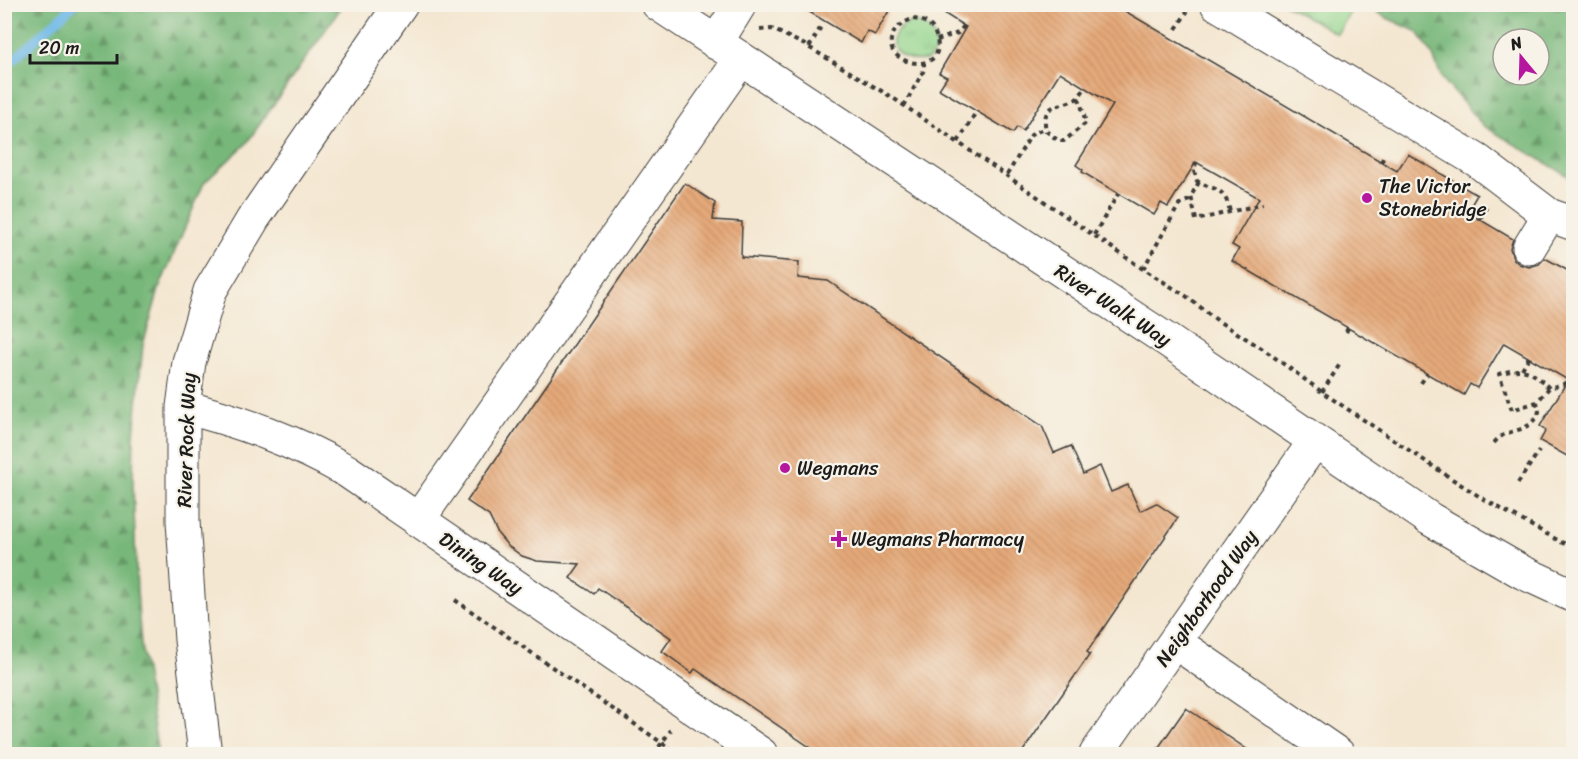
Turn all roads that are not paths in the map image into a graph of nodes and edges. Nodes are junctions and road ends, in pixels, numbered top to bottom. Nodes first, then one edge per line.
1 (401, 4) edge
2 (658, 4) edge
3 (740, 4) edge
4 (1216, 4) edge
5 (728, 51) junction
6 (1561, 219) edge
7 (1529, 248) dead end
8 (183, 407) junction
9 (1315, 441) junction
10 (418, 520) junction
11 (1574, 596) edge
12 (1175, 642) junction
13 (205, 754) edge
14 (761, 754) edge
15 (1096, 754) edge
16 (1338, 754) edge

1 - 8 street, River Rock Way
2 - 5 street, River Walk Way
3 - 5 street
4 - 6 street
5 - 9 street, River Walk Way
5 - 10 street
6 - 7 street
8 - 10 street, Dining Way
8 - 13 street, River Rock Way
9 - 11 street, River Walk Way
9 - 12 street, Neighborhood Way
10 - 14 street, Dining Way
12 - 15 street, Neighborhood Way
12 - 16 street

